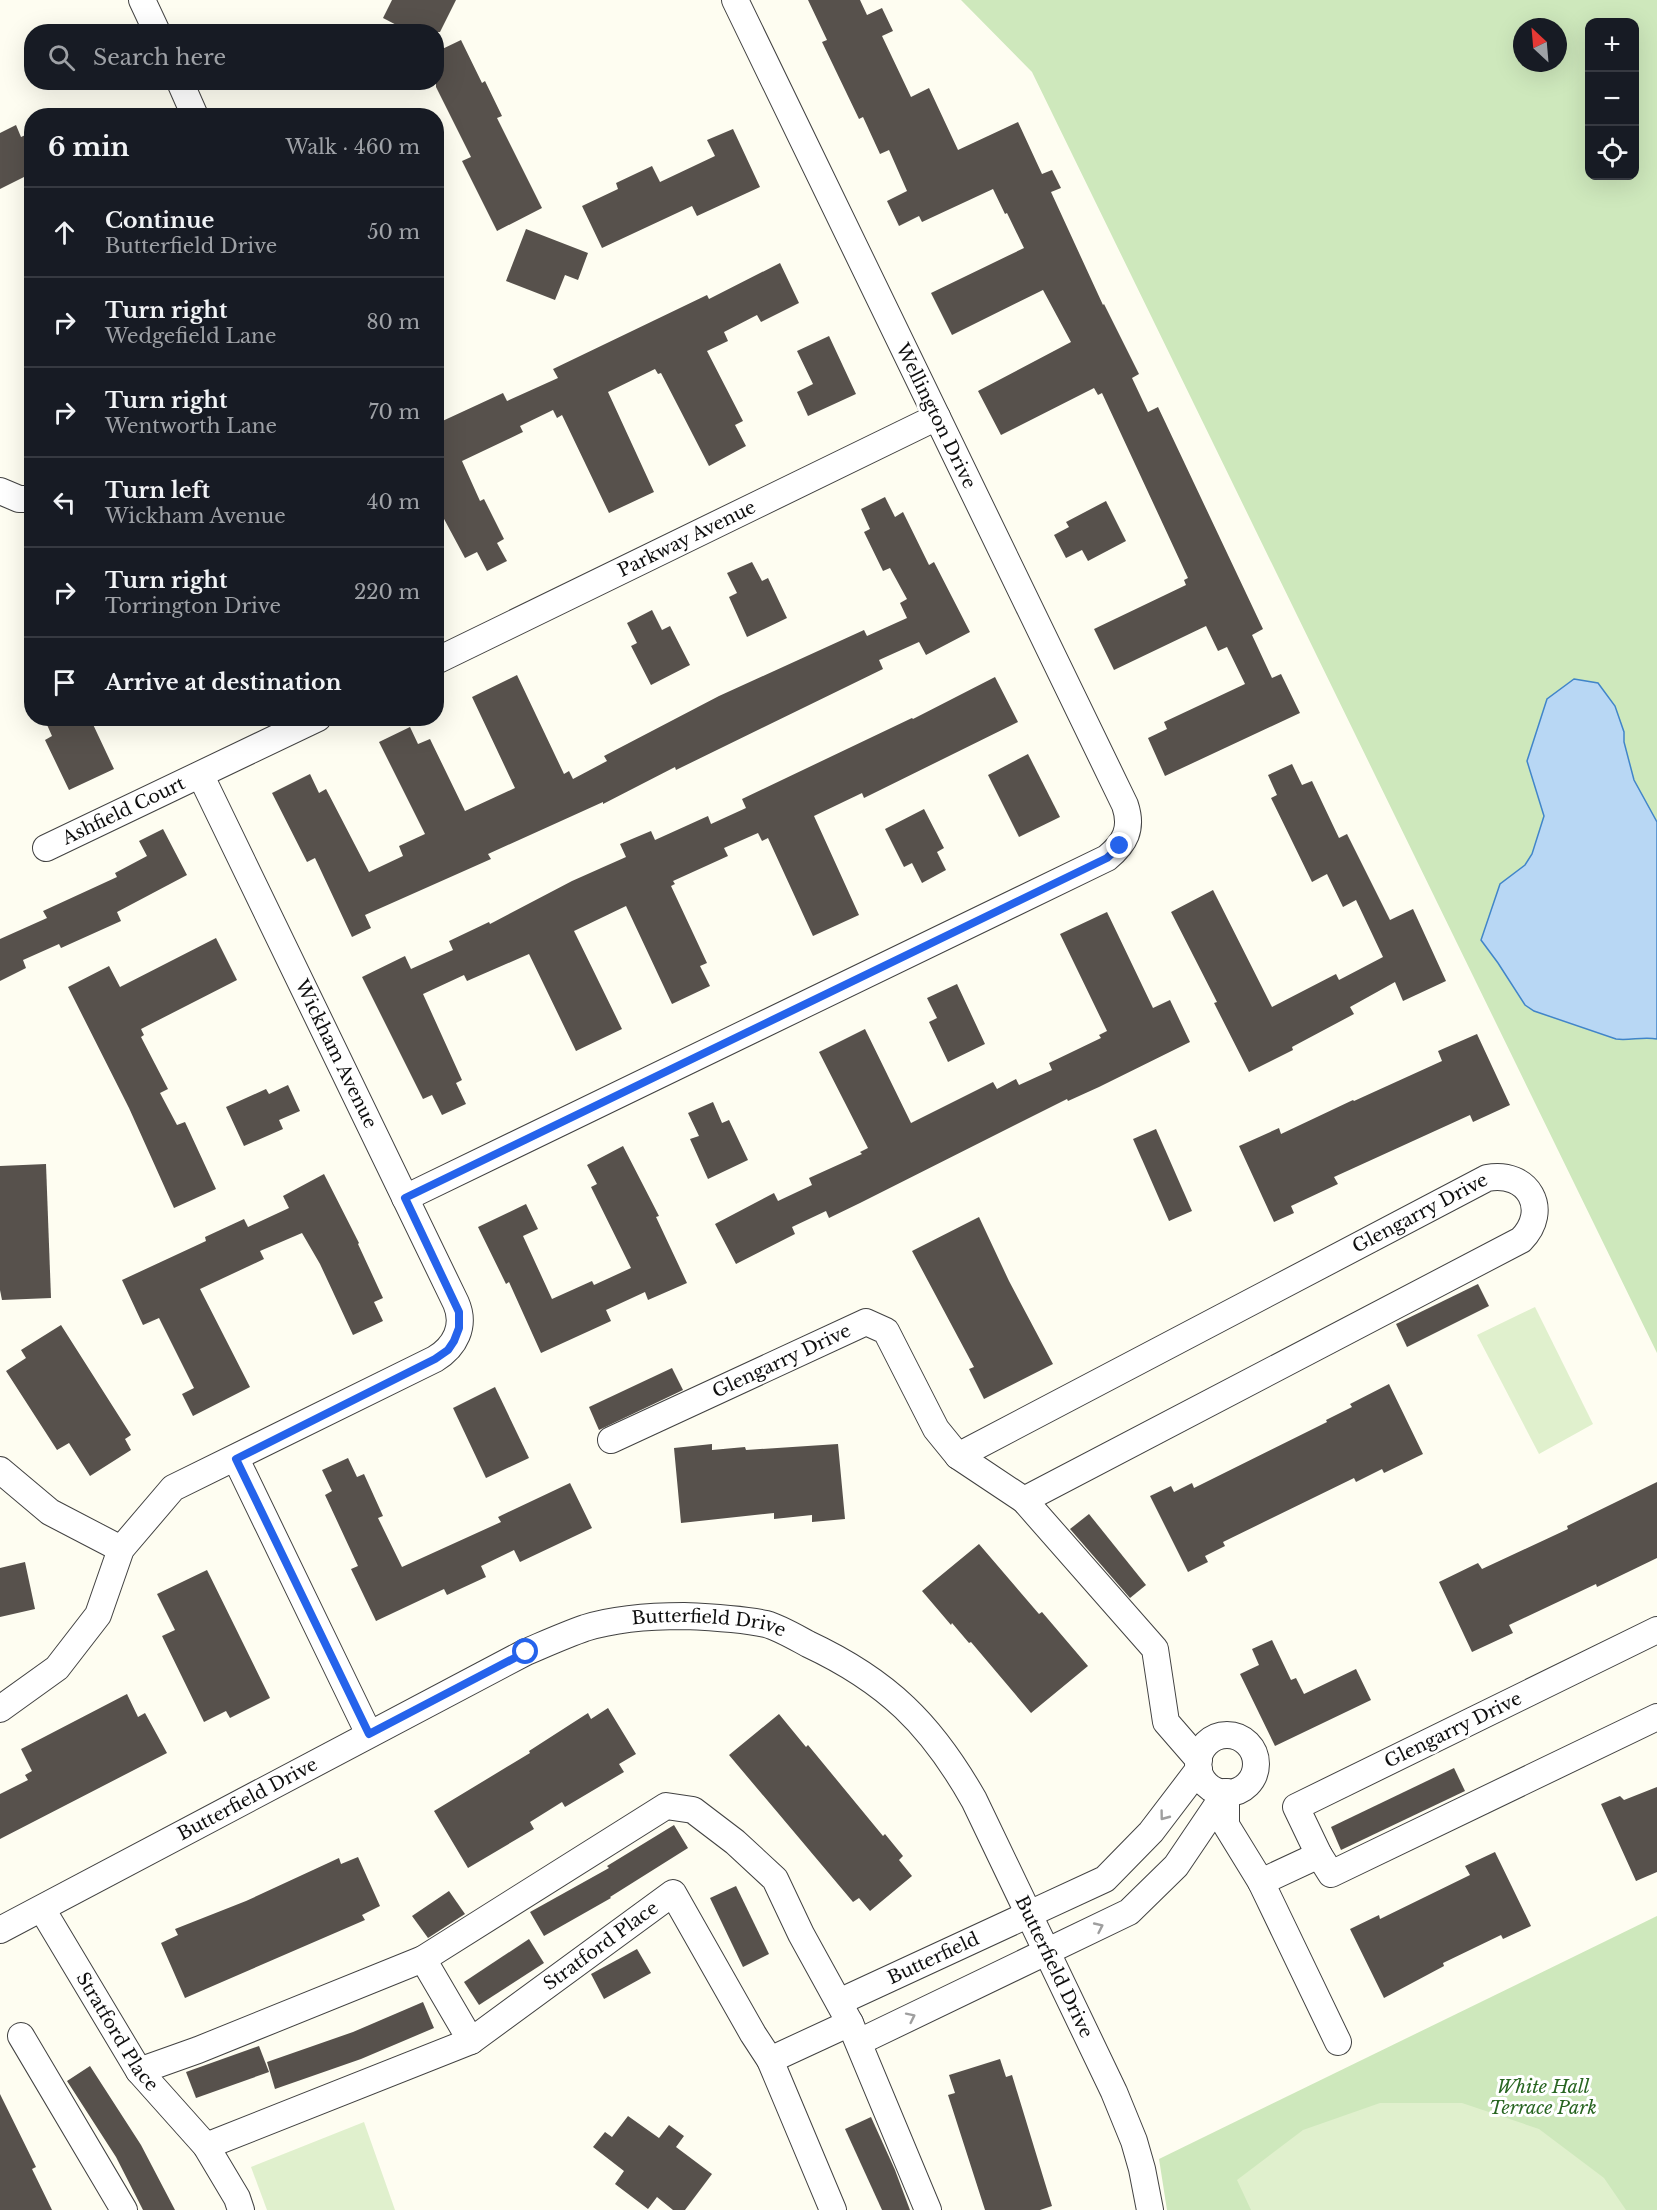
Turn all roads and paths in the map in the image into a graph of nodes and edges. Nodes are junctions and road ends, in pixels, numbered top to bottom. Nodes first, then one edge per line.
1 (142, 0) edge
2 (735, 0) edge
3 (152, 24) edge
4 (184, 90) edge
5 (191, 108) edge
6 (937, 417) junction
7 (0, 491) edge
8 (24, 499) edge
9 (444, 653) edge
10 (302, 726) edge
11 (201, 776) junction
12 (46, 848) dead end
13 (405, 1198) junction
14 (611, 1440) dead end
15 (958, 1456) junction
16 (236, 1459) junction
17 (0, 1470) edge
18 (1024, 1500) junction
19 (121, 1549) junction
20 (1657, 1630) edge
21 (0, 1709) edge
22 (1657, 1717) edge
23 (369, 1734) junction
24 (1199, 1764) junction
25 (1226, 1792) junction
26 (1319, 1855) junction
27 (1261, 1882) junction
28 (42, 1909) junction
29 (1028, 1915) junction
30 (0, 1930) edge
31 (1046, 1952) junction
32 (423, 1959) junction
33 (849, 2022) junction
34 (21, 2036) dead end
35 (471, 2041) junction
36 (1338, 2042) dead end
37 (770, 2060) junction
38 (139, 2071) junction
39 (206, 2146) junction
40 (124, 2210) edge
41 (241, 2210) edge
42 (833, 2210) edge
43 (928, 2210) edge
44 (1150, 2210) edge

1 - 3 street
2 - 6 street, Wellington Drive
4 - 5 street
6 - 9 street, Parkway Avenue
6 - 13 street, Wellington Drive
7 - 8 street
10 - 11 street
11 - 12 street, Ashfield Court
11 - 13 street, Wickham Avenue
13 - 16 street, Wickham Avenue
14 - 15 street, Glengarry Drive
15 - 18 street, Glengarry Drive
15 - 18 street, Glengarry Drive
16 - 19 street
16 - 23 street
17 - 19 street
18 - 24 street, Glengarry Drive
19 - 21 street
20 - 26 street, Glengarry Drive
22 - 26 street, Glengarry Drive
23 - 28 street, Butterfield Drive
23 - 29 street, Butterfield Drive
24 - 25 street, Glengarry Drive
24 - 25 street
24 -> 29 street
25 - 27 street
31 -> 25 street
26 - 27 street
27 - 36 street
28 - 30 street, Butterfield Drive
28 - 38 street, Stratford Place
29 - 31 street, Butterfield Drive
29 - 33 street, Butterfield
33 -> 31 street, Butterfield
31 - 44 street, Butterfield Drive
32 - 33 street
32 - 35 street
32 - 38 street
33 - 37 street, Butterfield
33 - 43 street
34 - 40 street
35 - 37 street, Stratford Place
35 - 39 street, Stratford Place
37 - 42 street, Stratford Place
38 - 39 street, Stratford Place
39 - 41 street, Stratford Place

